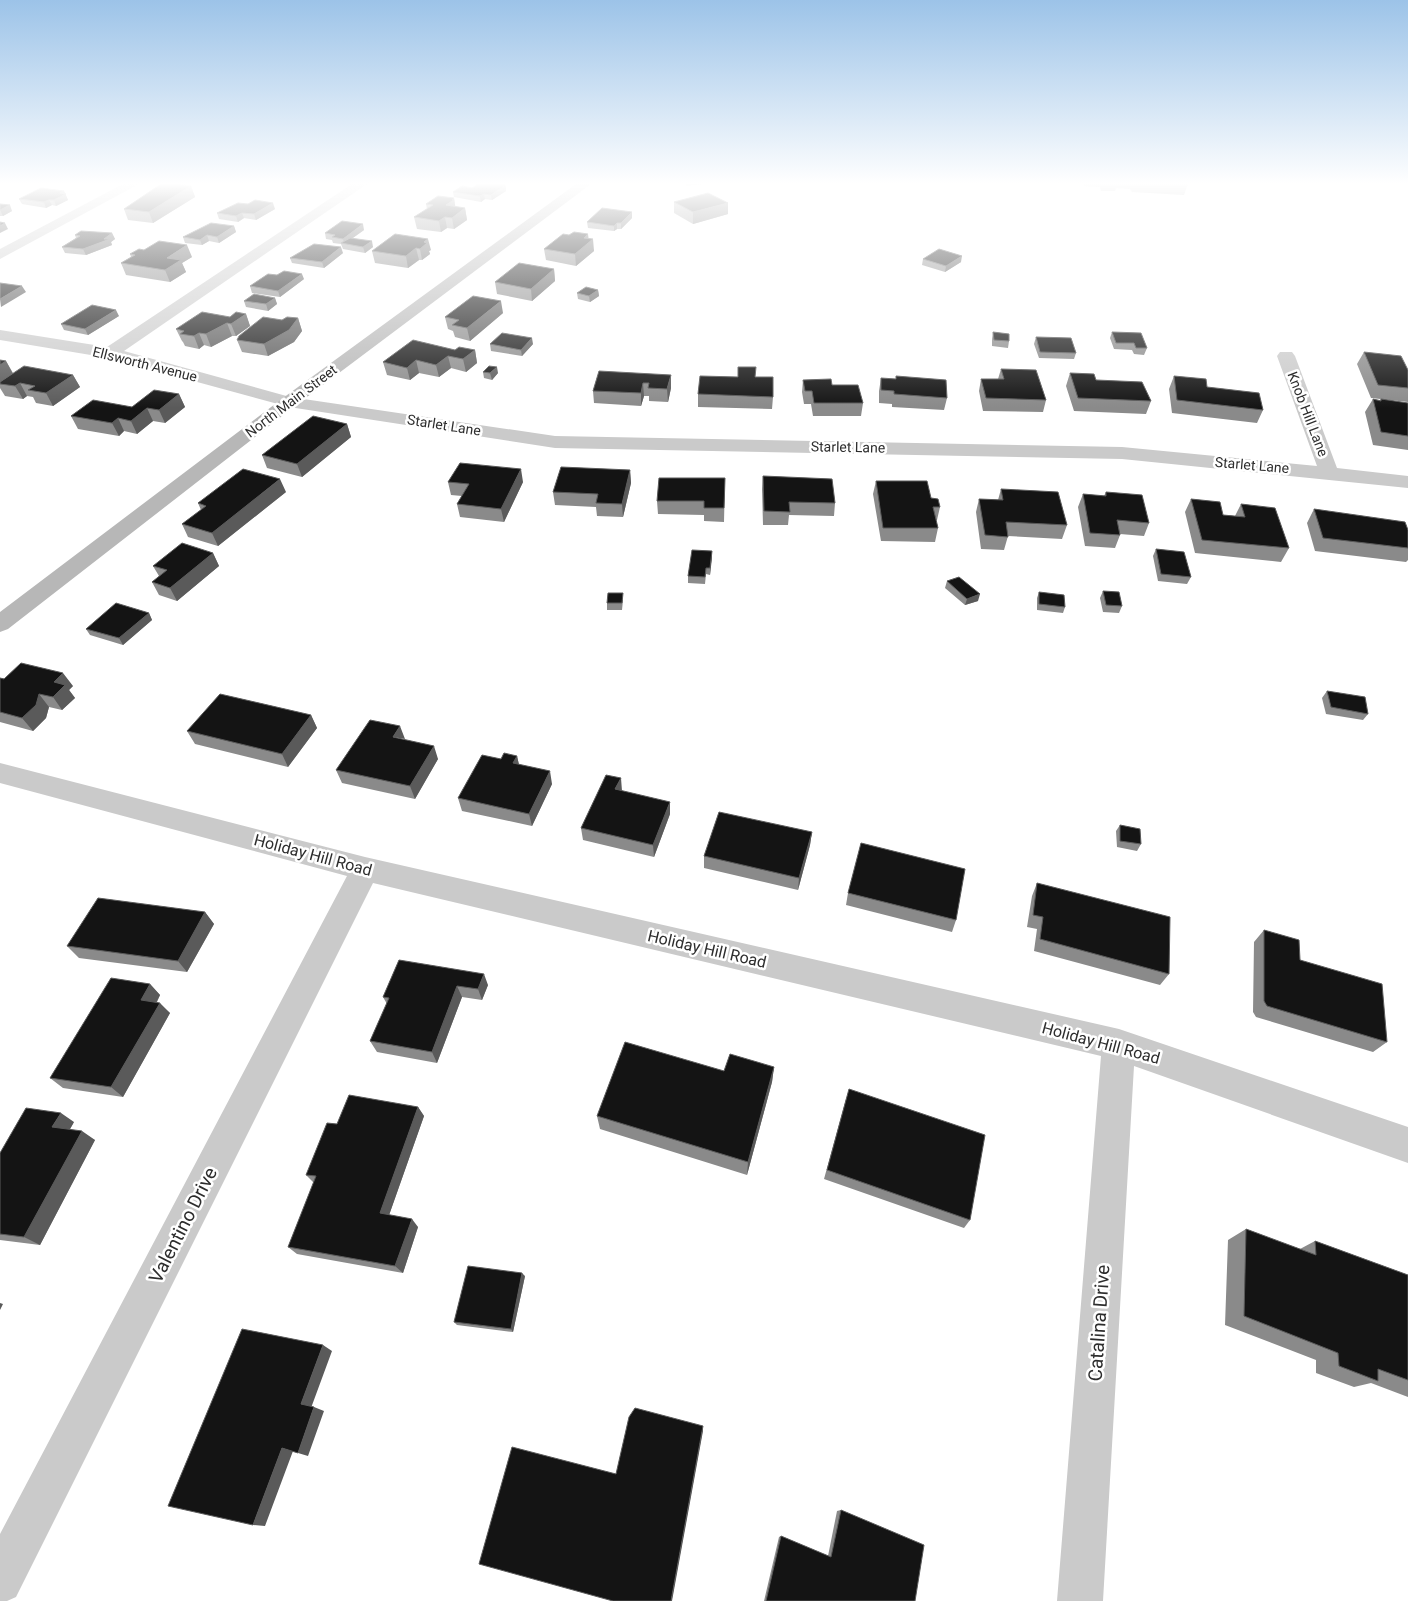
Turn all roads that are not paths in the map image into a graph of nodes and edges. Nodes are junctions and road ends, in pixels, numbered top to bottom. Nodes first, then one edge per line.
1 (250, 259) edge
2 (484, 259) edge
3 (0, 335) edge
4 (110, 353) junction
5 (1286, 356) dead end
6 (289, 402) junction
7 (1330, 473) junction
8 (1408, 482) edge
9 (0, 624) edge
10 (0, 773) edge
11 (365, 869) junction
12 (1119, 1044) junction
13 (1408, 1145) edge
14 (0, 1581) edge
15 (1080, 1601) edge

1 - 4 street
2 - 6 main road, North Main Street
3 - 4 street, Ellsworth Avenue
4 - 6 street, Ellsworth Avenue
5 - 7 street, Knob Hill Lane
6 - 7 street, Starlet Lane
6 - 9 main road, North Main Street
7 - 8 street, Starlet Lane
10 - 11 street, Holiday Hill Road
11 - 12 street, Holiday Hill Road
11 - 14 street, Valentino Drive
12 - 13 street, Holiday Hill Road
12 - 15 street, Catalina Drive

